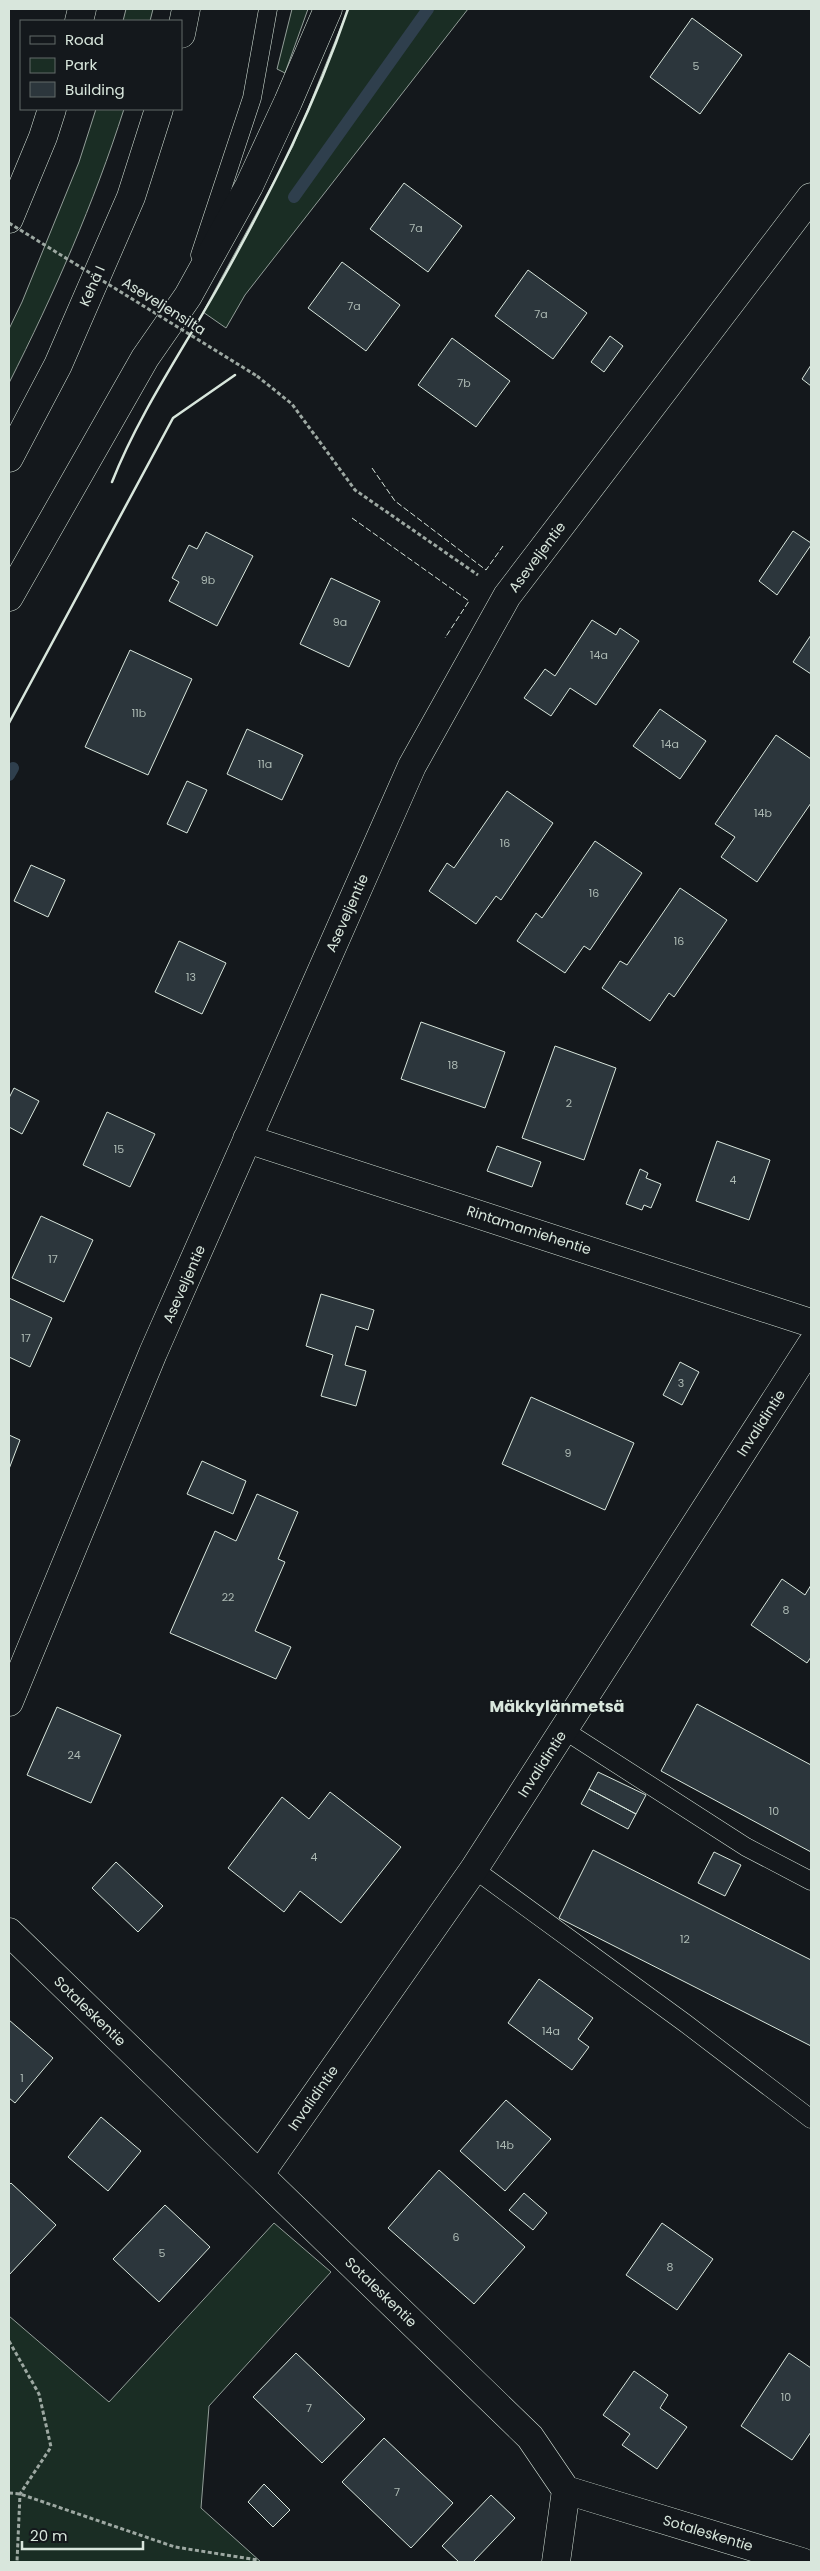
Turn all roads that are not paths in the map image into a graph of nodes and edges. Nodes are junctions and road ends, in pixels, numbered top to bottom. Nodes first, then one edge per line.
1 (186, 9) edge
2 (268, 9) edge
3 (328, 9) edge
4 (182, 29) edge
5 (52, 110) edge
6 (159, 110) edge
7 (811, 197) edge
8 (9, 221) edge
9 (188, 296) junction
10 (9, 458) edge
11 (9, 597) edge
12 (247, 1139) junction
13 (811, 1322) edge
14 (811, 1345) edge
15 (9, 1702) edge
16 (564, 1730) junction
17 (474, 1869) junction
18 (811, 1881) edge
19 (9, 1932) edge
20 (811, 2119) edge
21 (260, 2174) junction
22 (566, 2490) junction
23 (556, 2562) edge
24 (802, 2562) edge

1 - 4 main road
2 - 9 lane
3 - 9 main road
5 - 8 main road
6 - 10 main road, Kehä I
7 - 12 main road, Aseveljentie
9 - 11 main road
12 - 13 main road, Rintamamiehentie
12 - 15 main road, Aseveljentie
14 - 16 main road, Invalidintie
16 - 17 main road, Invalidintie
16 - 18 lane
17 - 20 lane
17 - 21 main road, Invalidintie
19 - 21 main road, Sotaleskentie
21 - 22 main road, Sotaleskentie
22 - 23 main road
22 - 24 main road, Sotaleskentie

